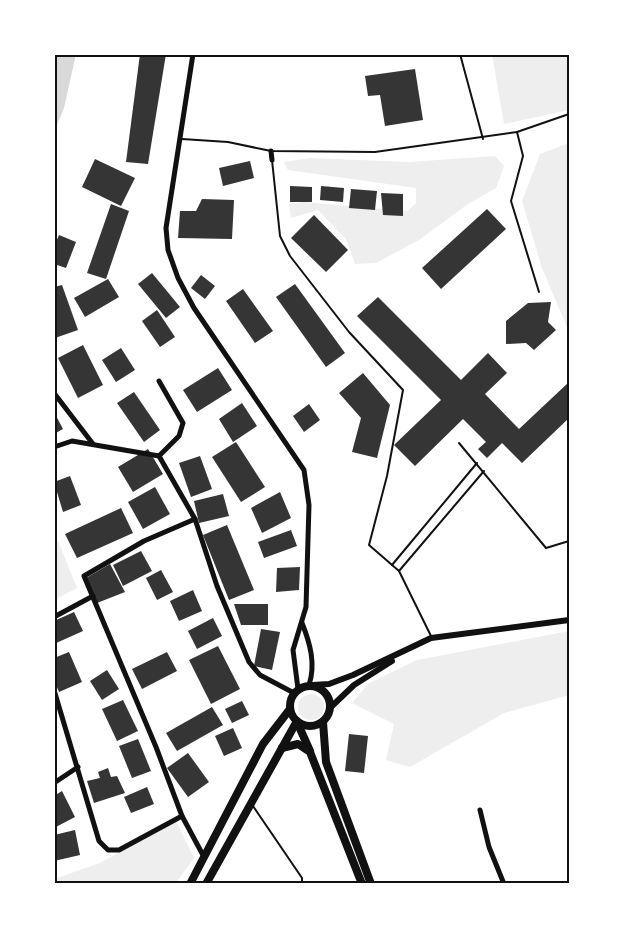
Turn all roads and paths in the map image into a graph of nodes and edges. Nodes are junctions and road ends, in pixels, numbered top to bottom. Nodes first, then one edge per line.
1 (193, 54) edge
2 (460, 54) edge
3 (569, 114) edge
4 (517, 132) junction
5 (179, 139) junction
6 (483, 139) junction
7 (271, 151) junction
8 (272, 160) joint
9 (539, 292) dead end
10 (159, 381) dead end
11 (54, 393) edge
12 (459, 443) dead end
13 (93, 444) junction
14 (54, 447) edge
15 (159, 456) junction
16 (477, 463) junction
17 (484, 471) junction
18 (195, 519) junction
19 (569, 541) edge
20 (391, 566) junction
21 (399, 571) junction
22 (93, 596) junction
23 (54, 617) edge
24 (569, 620) edge
25 (302, 623) junction
26 (431, 639) junction
27 (311, 685) junction
28 (54, 690) edge
29 (296, 691) junction
30 (331, 707) junction
31 (290, 709) junction
32 (297, 721) junction
33 (323, 722) junction
34 (282, 748) junction
35 (310, 752) junction
36 (78, 767) junction
37 (54, 783) edge
38 (251, 803) junction
39 (480, 810) dead end
40 (182, 816) junction
41 (204, 857) junction
42 (190, 884) edge
43 (206, 884) edge
44 (302, 884) edge
45 (362, 884) edge
46 (371, 884) edge
47 (504, 884) edge

1 - 5 street
2 - 6 lane
3 - 4 lane
4 - 6 lane
4 - 9 lane
5 - 7 lane
5 - 25 street
6 - 7 lane
7 - 8 street
8 - 20 lane
10 - 15 street
11 - 13 street
12 - 16 lane
13 - 14 street
13 - 15 street
15 - 18 street
16 - 17 lane
16 - 20 lane
17 - 19 lane
17 - 21 lane
18 - 22 street
18 - 29 street
20 - 21 lane
21 - 26 lane
22 - 23 street
22 - 40 street
24 - 26 street
25 - 27 street
25 - 29 street
26 - 27 street
26 - 30 street
27 - 29 main road
27 - 30 main road
28 - 36 street
29 - 31 main road
30 - 33 main road
31 - 32 main road
31 - 41 main road
32 - 33 main road
32 - 34 main road
32 - 35 main road
33 - 46 main road
34 - 35 main road
34 - 38 main road
35 - 45 main road
36 - 37 street
36 - 40 street
38 - 43 main road
38 - 44 lane
39 - 47 street
40 - 41 street
41 - 42 main road

